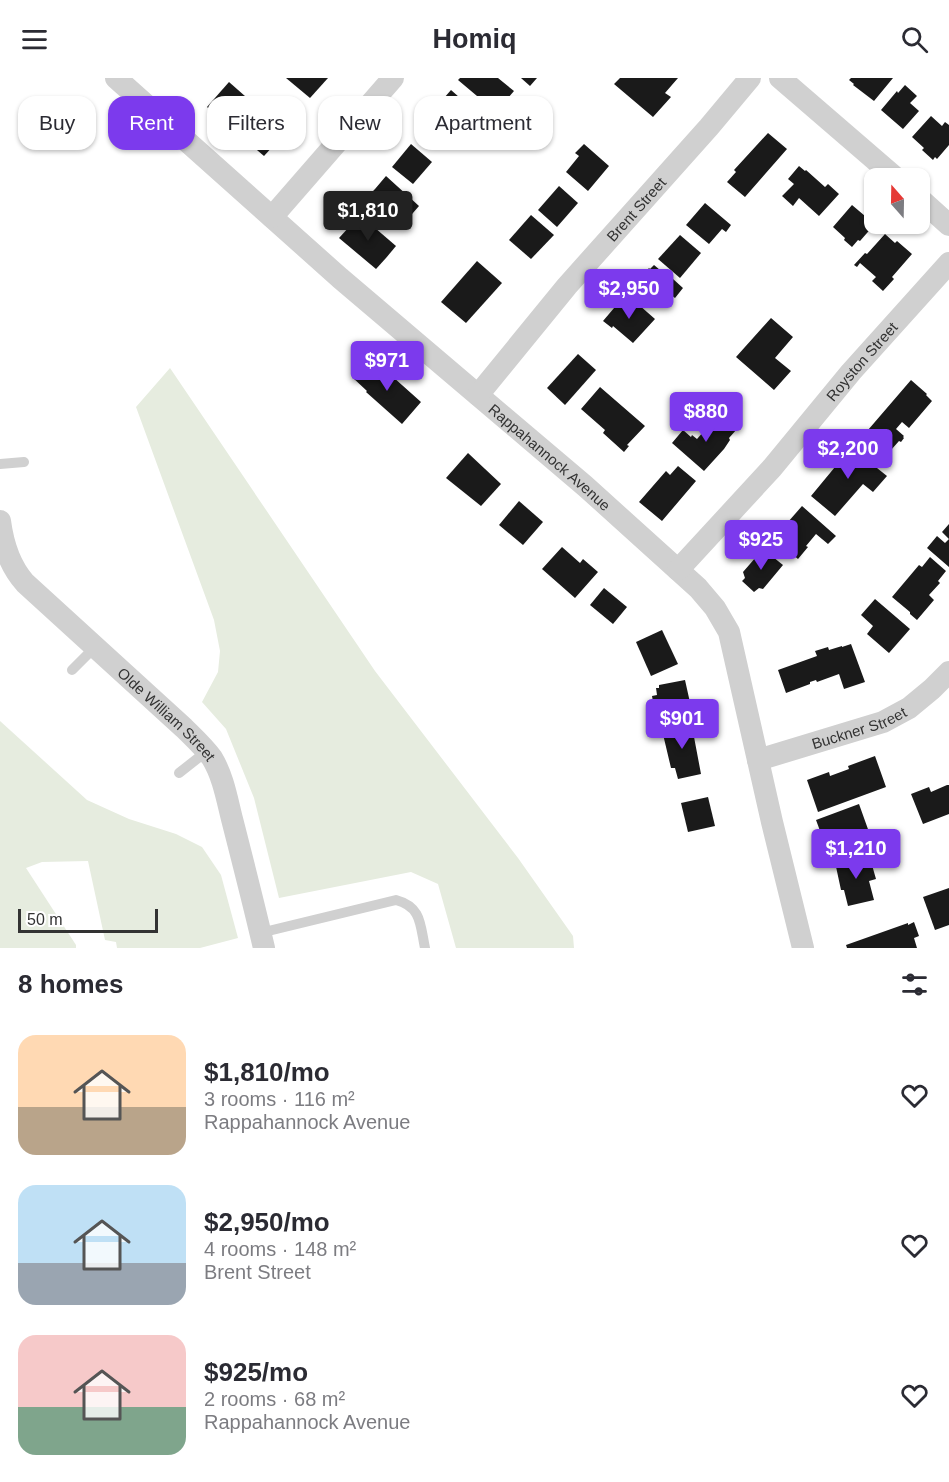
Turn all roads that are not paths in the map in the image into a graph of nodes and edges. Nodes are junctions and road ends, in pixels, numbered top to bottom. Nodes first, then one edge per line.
1 (116, 78) edge
2 (393, 78) edge
3 (750, 78) edge
4 (780, 78) edge
5 (884, 168) edge
6 (930, 208) edge
7 (272, 217) junction
8 (949, 225) edge
9 (949, 263) edge
10 (478, 395) junction
11 (24, 462) dead end
12 (0, 464) edge
13 (0, 520) edge
14 (678, 570) junction
15 (95, 647) junction
16 (72, 670) dead end
17 (949, 672) edge
18 (207, 751) junction
19 (758, 760) junction
20 (179, 773) dead end
21 (262, 940) edge
22 (425, 948) edge
23 (803, 948) edge

1 - 7 street, Rappahannock Avenue
2 - 7 street
3 - 10 street, Brent Street
4 - 5 street
6 - 8 street
7 - 10 street, Rappahannock Avenue
9 - 14 street, Royston Street
10 - 14 street, Rappahannock Avenue
11 - 12 lane
13 - 15 street, Olde William Street
14 - 19 street, Rappahannock Avenue
15 - 16 lane
15 - 18 street, Olde William Street
17 - 19 street, Buckner Street
18 - 20 lane
18 - 21 street, Olde William Street
19 - 23 street, Rappahannock Avenue
21 - 22 lane

